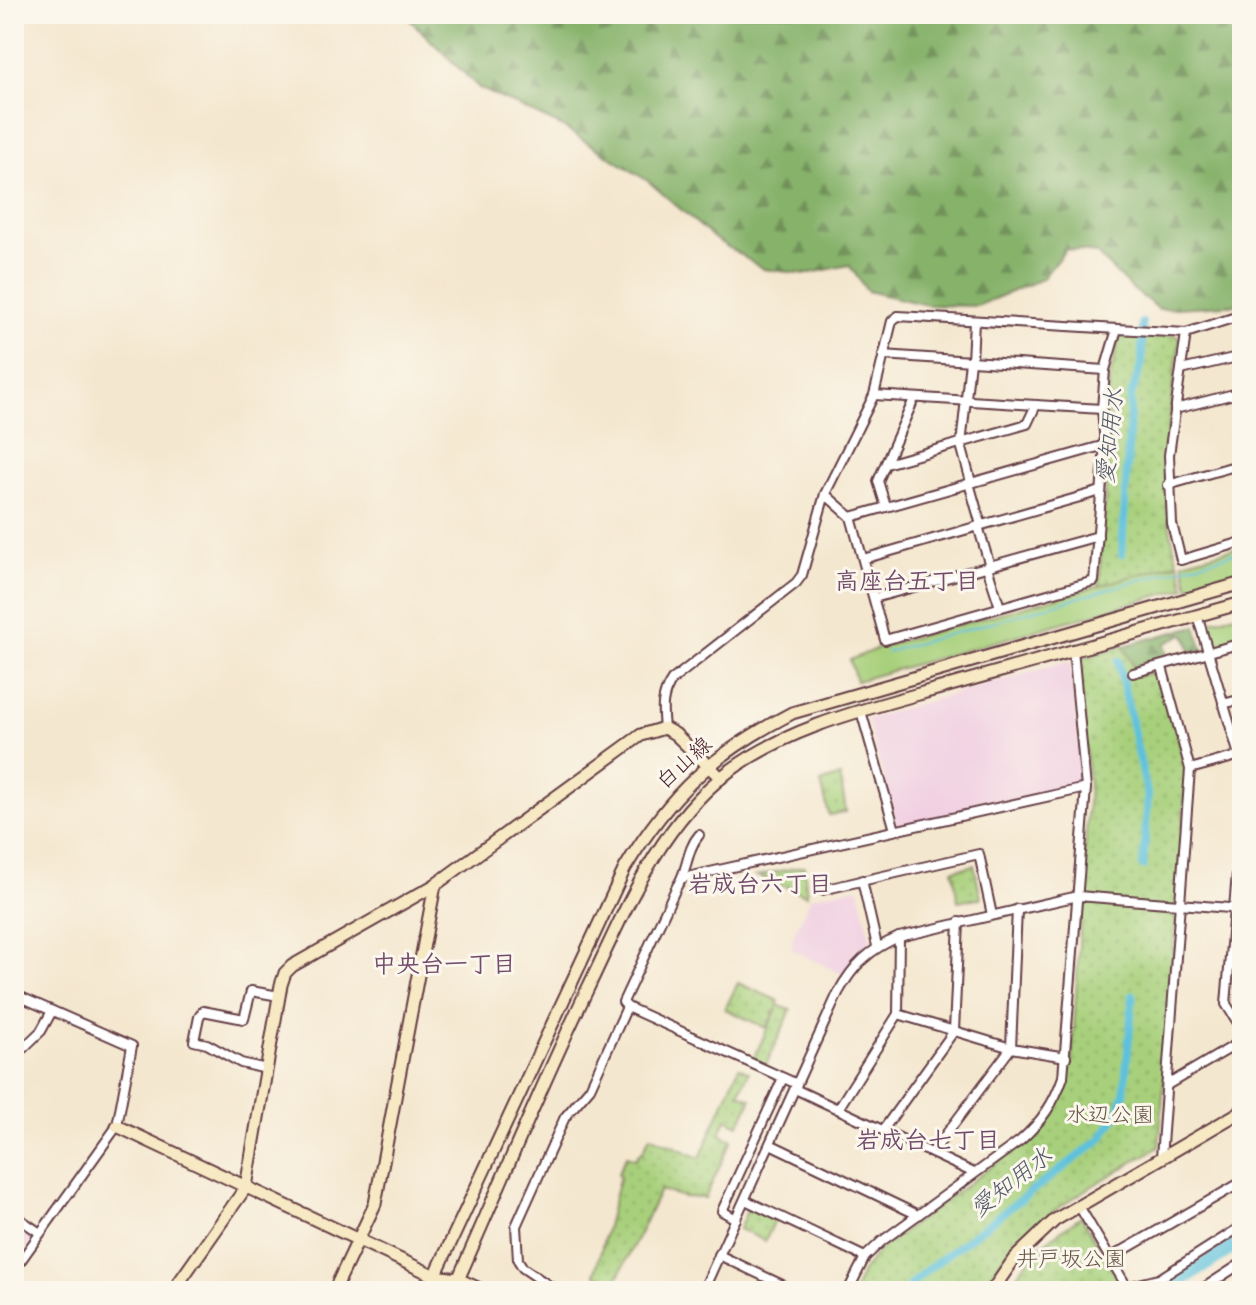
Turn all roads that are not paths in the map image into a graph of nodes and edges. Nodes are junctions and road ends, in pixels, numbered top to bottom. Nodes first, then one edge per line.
1 (1242, 315) edge
2 (974, 321) junction
3 (1117, 329) junction
4 (1186, 333) junction
5 (883, 355) junction
6 (1242, 356) edge
7 (971, 361) junction
8 (1105, 370) junction
9 (1181, 370) junction
10 (1242, 392) edge
11 (874, 395) junction
12 (914, 399) junction
13 (966, 401) junction
14 (1036, 405) junction
15 (1102, 409) junction
16 (1175, 409) junction
17 (961, 445) junction
18 (1105, 445) junction
19 (886, 464) junction
20 (1242, 464) edge
21 (970, 483) junction
22 (1168, 485) junction
23 (1101, 491) junction
24 (825, 494) junction
25 (886, 507) junction
26 (851, 517) junction
27 (979, 526) junction
28 (1098, 536) junction
29 (1242, 542) edge
30 (863, 559) junction
31 (989, 566) junction
32 (1242, 583) edge
33 (874, 598) junction
34 (1242, 603) edge
35 (1000, 607) junction
36 (1197, 615) junction
37 (1242, 643) edge
38 (1073, 649) junction
39 (1208, 653) junction
40 (1162, 667) junction
41 (1133, 673) dead end
42 (1242, 699) edge
43 (1223, 704) junction
44 (861, 711) junction
45 (664, 728) junction
46 (1241, 759) edge
47 (709, 765) junction
48 (1190, 769) junction
49 (721, 778) junction
50 (1086, 788) junction
51 (1242, 814) edge
52 (895, 830) junction
53 (699, 835) dead end
54 (1240, 855) edge
55 (683, 878) junction
56 (862, 880) junction
57 (435, 885) junction
58 (822, 890) dead end
59 (1078, 896) junction
60 (1180, 903) junction
61 (1017, 909) junction
62 (1238, 909) edge
63 (992, 915) junction
64 (959, 922) junction
65 (899, 937) junction
66 (877, 946) junction
67 (1230, 965) junction
68 (1242, 966) edge
69 (14, 994) edge
70 (279, 996) junction
71 (627, 1007) junction
72 (52, 1011) junction
73 (898, 1014) junction
74 (1242, 1029) edge
75 (954, 1031) junction
76 (14, 1040) edge
77 (1242, 1041) edge
78 (26, 1045) junction
79 (1011, 1048) junction
80 (14, 1057) edge
81 (1066, 1057) junction
82 (266, 1069) junction
83 (783, 1078) junction
84 (1167, 1085) junction
85 (796, 1087) junction
86 (838, 1109) junction
87 (1242, 1111) edge
88 (117, 1126) junction
89 (883, 1130) junction
90 (770, 1144) junction
91 (932, 1153) junction
92 (1161, 1158) junction
93 (974, 1173) junction
94 (1242, 1182) edge
95 (246, 1187) junction
96 (745, 1200) junction
97 (1079, 1206) junction
98 (14, 1215) edge
99 (918, 1215) junction
100 (736, 1219) junction
101 (1242, 1226) edge
102 (40, 1233) junction
103 (359, 1239) junction
104 (719, 1255) junction
105 (865, 1257) junction
106 (1110, 1258) junction
107 (1242, 1263) edge
108 (14, 1270) edge
109 (435, 1276) junction
110 (458, 1279) junction
111 (173, 1291) edge
112 (334, 1291) edge
113 (428, 1291) edge
114 (450, 1291) edge
115 (484, 1291) edge
116 (557, 1291) edge
117 (703, 1291) edge
118 (795, 1291) edge
119 (848, 1291) edge
120 (992, 1291) edge
121 (1199, 1291) edge

1 - 4 street
2 - 3 street
2 - 5 street
2 - 7 street
3 - 4 street
3 - 8 street
4 - 9 street
5 - 7 street
5 - 11 street
6 - 9 street
7 - 8 street
7 - 13 street
8 - 15 street
9 - 16 street
10 - 16 street
11 - 12 street
11 - 24 street
12 - 13 street
12 - 19 street
13 - 14 street
13 - 17 street
14 - 15 street
14 - 17 street
15 - 18 street
16 - 22 street
17 - 19 street
17 - 21 street
18 - 21 street
18 - 23 street
19 - 25 street
20 - 22 street
21 - 25 street
21 - 27 street
22 - 29 street
23 - 27 street
23 - 28 street
24 - 26 street
24 - 45 street
25 - 26 street
26 - 30 street
27 - 30 street
27 - 31 street
28 - 31 street
28 - 35 street
30 - 33 street
31 - 33 street
31 - 35 street
32 - 47 street, 白山線
33 - 35 street
34 - 36 street, 白山線
36 - 38 street, 白山線
36 - 39 street
37 - 39 street
38 - 44 street, 白山線
38 - 50 street
39 - 40 street
39 - 43 street
40 - 41 street
40 - 48 street
42 - 43 street
43 - 46 street
44 - 49 street, 白山線
44 - 52 street
45 - 47 street
45 - 57 street
46 - 48 street
47 - 49 street
47 - 109 street, 白山線
48 - 60 street
49 - 110 street, 白山線
50 - 52 street
50 - 59 street
51 - 54 street
52 - 55 street
53 - 55 street
54 - 62 street
55 - 71 street
56 - 58 street
56 - 63 street
56 - 66 street
57 - 70 street
57 - 103 street
59 - 60 street
59 - 61 street
59 - 81 street
60 - 62 street
60 - 84 street
61 - 63 street
61 - 79 street
62 - 67 street
63 - 64 street
64 - 65 street
64 - 75 street
65 - 66 street
65 - 73 street
66 - 85 street
67 - 68 street
67 - 74 street
69 - 72 street
70 - 82 street
70 - 82 street
71 - 83 street
71 - 116 street
72 - 78 street
72 - 88 street
73 - 75 street
73 - 86 street
75 - 79 street
75 - 89 street
76 - 78 street
77 - 84 street
78 - 80 street
79 - 81 street
79 - 91 street
81 - 93 street
82 - 95 street
83 - 85 street
83 - 100 street
84 - 92 street
85 - 86 street
85 - 90 street
86 - 89 street
87 - 92 street
88 - 95 street
88 - 102 street
89 - 91 street
90 - 96 street
90 - 99 street
91 - 93 street
92 - 97 street
93 - 99 street
94 - 106 street
95 - 103 street
95 - 111 street
96 - 100 street
96 - 105 street
97 - 106 street
97 - 120 street
98 - 102 street
99 - 105 street
100 - 104 street
101 - 106 street
102 - 108 street
103 - 109 street
103 - 112 street
104 - 117 street
104 - 118 street
105 - 119 street
107 - 121 street
109 - 110 street
109 - 113 street, 白山線
109 - 114 street
110 - 114 street, 白山線
110 - 115 street

